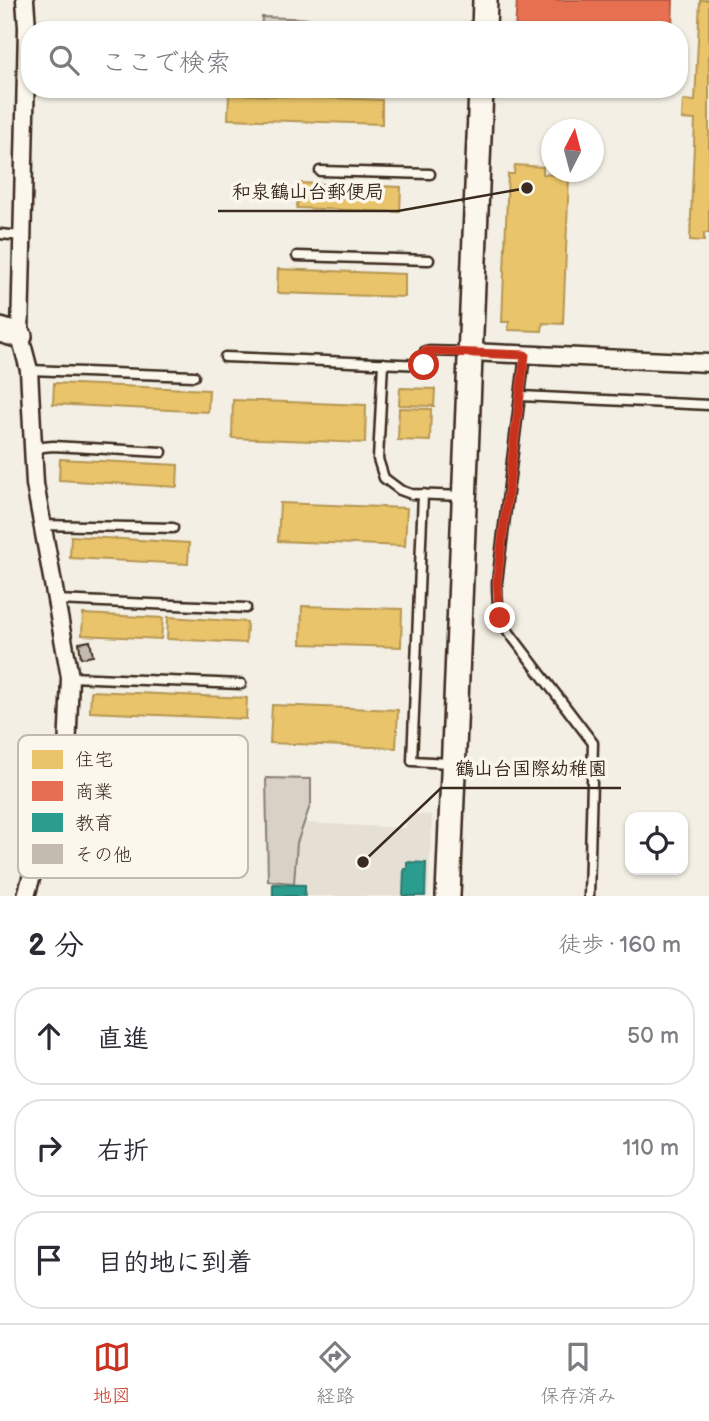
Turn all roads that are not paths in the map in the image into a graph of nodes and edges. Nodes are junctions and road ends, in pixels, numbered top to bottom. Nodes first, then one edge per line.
1 (25, 0) edge
2 (485, 0) edge
3 (27, 21) edge
4 (484, 21) edge
5 (25, 98) edge
6 (481, 98) edge
7 (320, 171) dead end
8 (430, 174) dead end
9 (0, 234) edge
10 (22, 236) junction
11 (297, 256) dead end
12 (429, 260) dead end
13 (10, 333) edge
14 (471, 352) junction
15 (525, 355) junction
16 (225, 357) dead end
17 (383, 363) junction
18 (709, 363) edge
19 (29, 370) junction
20 (194, 376) dead end
21 (521, 396) junction
22 (709, 405) edge
23 (33, 449) junction
24 (162, 452) dead end
25 (423, 494) junction
26 (466, 496) junction
27 (41, 525) junction
28 (173, 528) dead end
29 (56, 600) junction
30 (246, 608) dead end
31 (70, 677) junction
32 (241, 684) dead end
33 (68, 735) edge
34 (454, 764) junction
35 (32, 878) edge
36 (26, 896) edge
37 (449, 896) edge
38 (589, 896) edge

1 - 3 street
2 - 4 street
5 - 10 street
6 - 14 street
7 - 8 lane
9 - 10 lane
10 - 13 street
11 - 12 lane
13 - 19 street
14 - 15 street
14 - 17 lane
14 - 26 street
15 - 18 street
15 - 21 lane
16 - 17 lane
17 - 25 lane
19 - 20 lane
19 - 23 street
21 - 22 lane
21 - 38 lane
23 - 24 lane
23 - 27 street
25 - 26 lane
25 - 34 lane
26 - 34 street
27 - 28 lane
27 - 29 street
29 - 30 lane
29 - 31 street
31 - 32 lane
31 - 33 street
34 - 37 street
35 - 36 street

